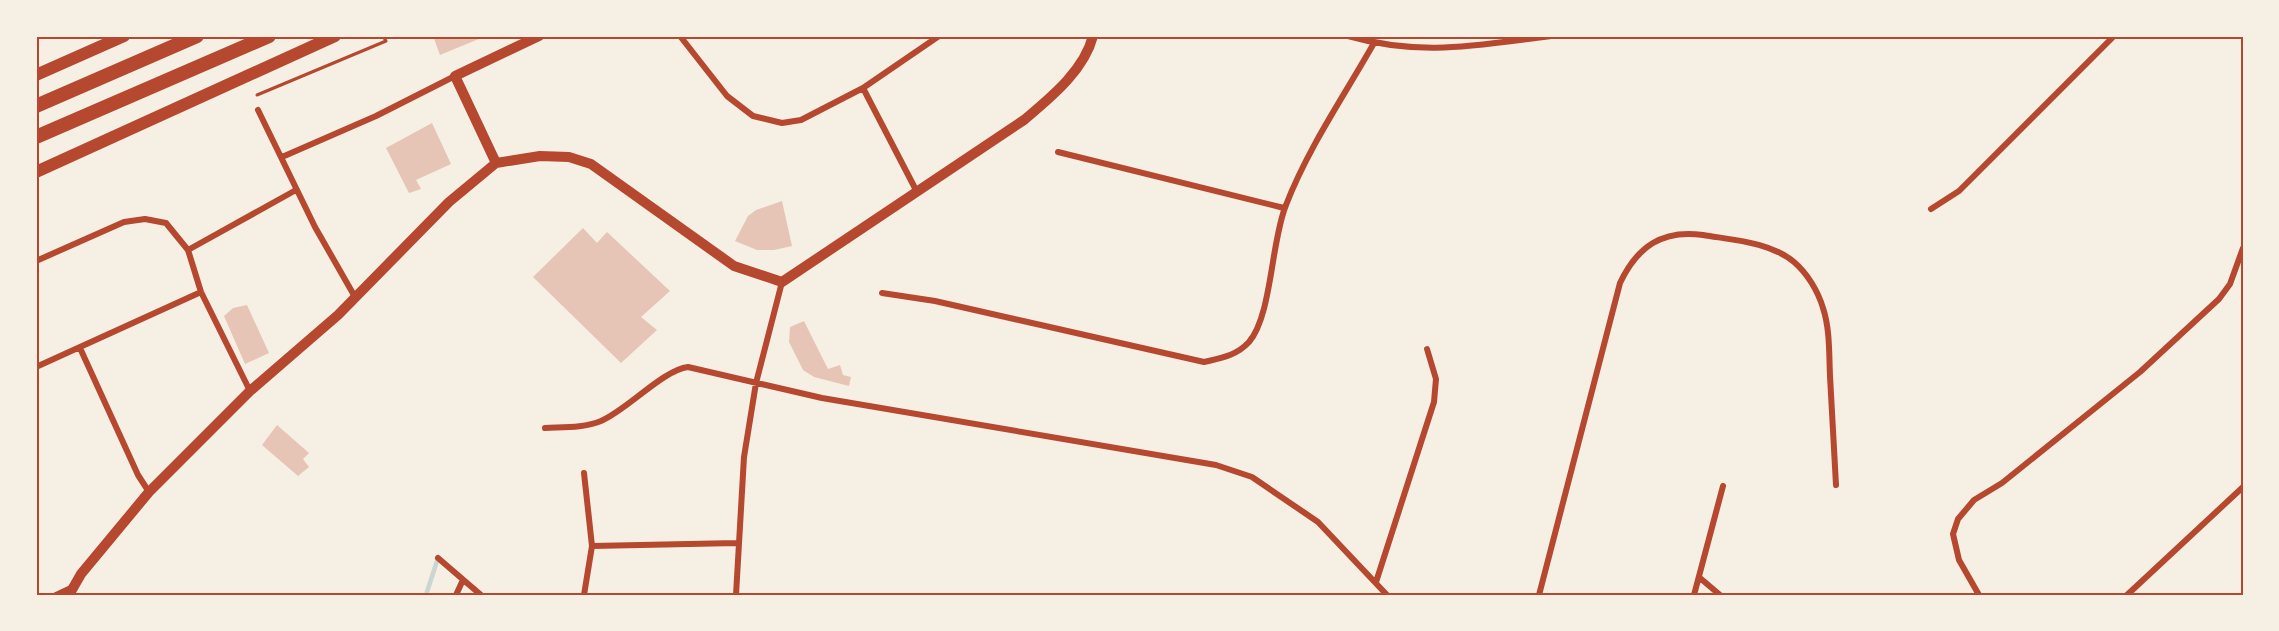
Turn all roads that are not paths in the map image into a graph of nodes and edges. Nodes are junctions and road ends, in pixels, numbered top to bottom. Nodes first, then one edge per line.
1 (124, 36) edge
2 (197, 36) edge
3 (269, 36) edge
4 (335, 36) edge
5 (539, 36) edge
6 (680, 36) edge
7 (939, 36) edge
8 (1093, 36) edge
9 (1348, 36) edge
10 (1551, 36) edge
11 (2114, 36) edge
12 (1374, 43) junction
13 (36, 75) edge
14 (455, 76) junction
15 (863, 88) junction
16 (36, 106) edge
17 (258, 110) dead end
18 (36, 137) edge
19 (1058, 152) dead end
20 (282, 158) junction
21 (495, 163) junction
22 (36, 172) edge
23 (296, 190) junction
24 (917, 192) junction
25 (1284, 208) junction
26 (1931, 209) dead end
27 (2243, 248) edge
28 (188, 250) junction
29 (36, 261) edge
30 (782, 282) junction
31 (201, 292) junction
32 (882, 293) dead end
33 (355, 297) junction
34 (80, 348) junction
35 (1427, 349) dead end
36 (36, 367) edge
37 (756, 383) junction
38 (250, 391) junction
39 (545, 428) dead end
40 (584, 473) dead end
41 (1836, 485) dead end
42 (1723, 486) dead end
43 (2243, 487) edge
44 (149, 492) junction
45 (737, 543) junction
46 (592, 546) junction
47 (438, 558) dead end
48 (1700, 578) junction
49 (462, 582) junction
50 (1376, 582) junction
51 (70, 591) edge
52 (56, 595) edge
53 (456, 595) edge
54 (480, 595) edge
55 (584, 595) edge
56 (736, 595) edge
57 (1388, 595) edge
58 (1539, 595) edge
59 (1694, 595) edge
60 (1720, 595) edge
61 (1979, 595) edge
62 (2127, 595) edge

1 - 13 highway
2 - 16 highway
3 - 18 highway
4 - 22 highway
5 - 14 main road
6 - 15 street
7 - 15 street
8 - 24 main road
9 - 12 street
10 - 12 street
11 - 26 street
12 - 25 street
14 - 20 street
14 - 21 main road
15 - 24 street
17 - 20 street
19 - 25 street
20 - 23 street
21 - 30 main road
21 - 33 main road
23 - 28 street
23 - 33 street
24 - 30 main road
25 - 32 street
27 - 61 street
28 - 29 street
28 - 31 street
30 - 37 street
31 - 34 street
31 - 38 street
33 - 38 main road
34 - 36 street
34 - 44 street
35 - 50 street
37 - 39 street
37 - 45 street
37 - 50 street
38 - 44 main road
40 - 46 street
41 - 58 street
42 - 48 street
43 - 62 street
44 - 51 main road
45 - 46 street
45 - 56 street
46 - 55 street
47 - 49 street
48 - 59 street
48 - 60 street
49 - 53 street
49 - 54 street
50 - 57 street
51 - 52 street

